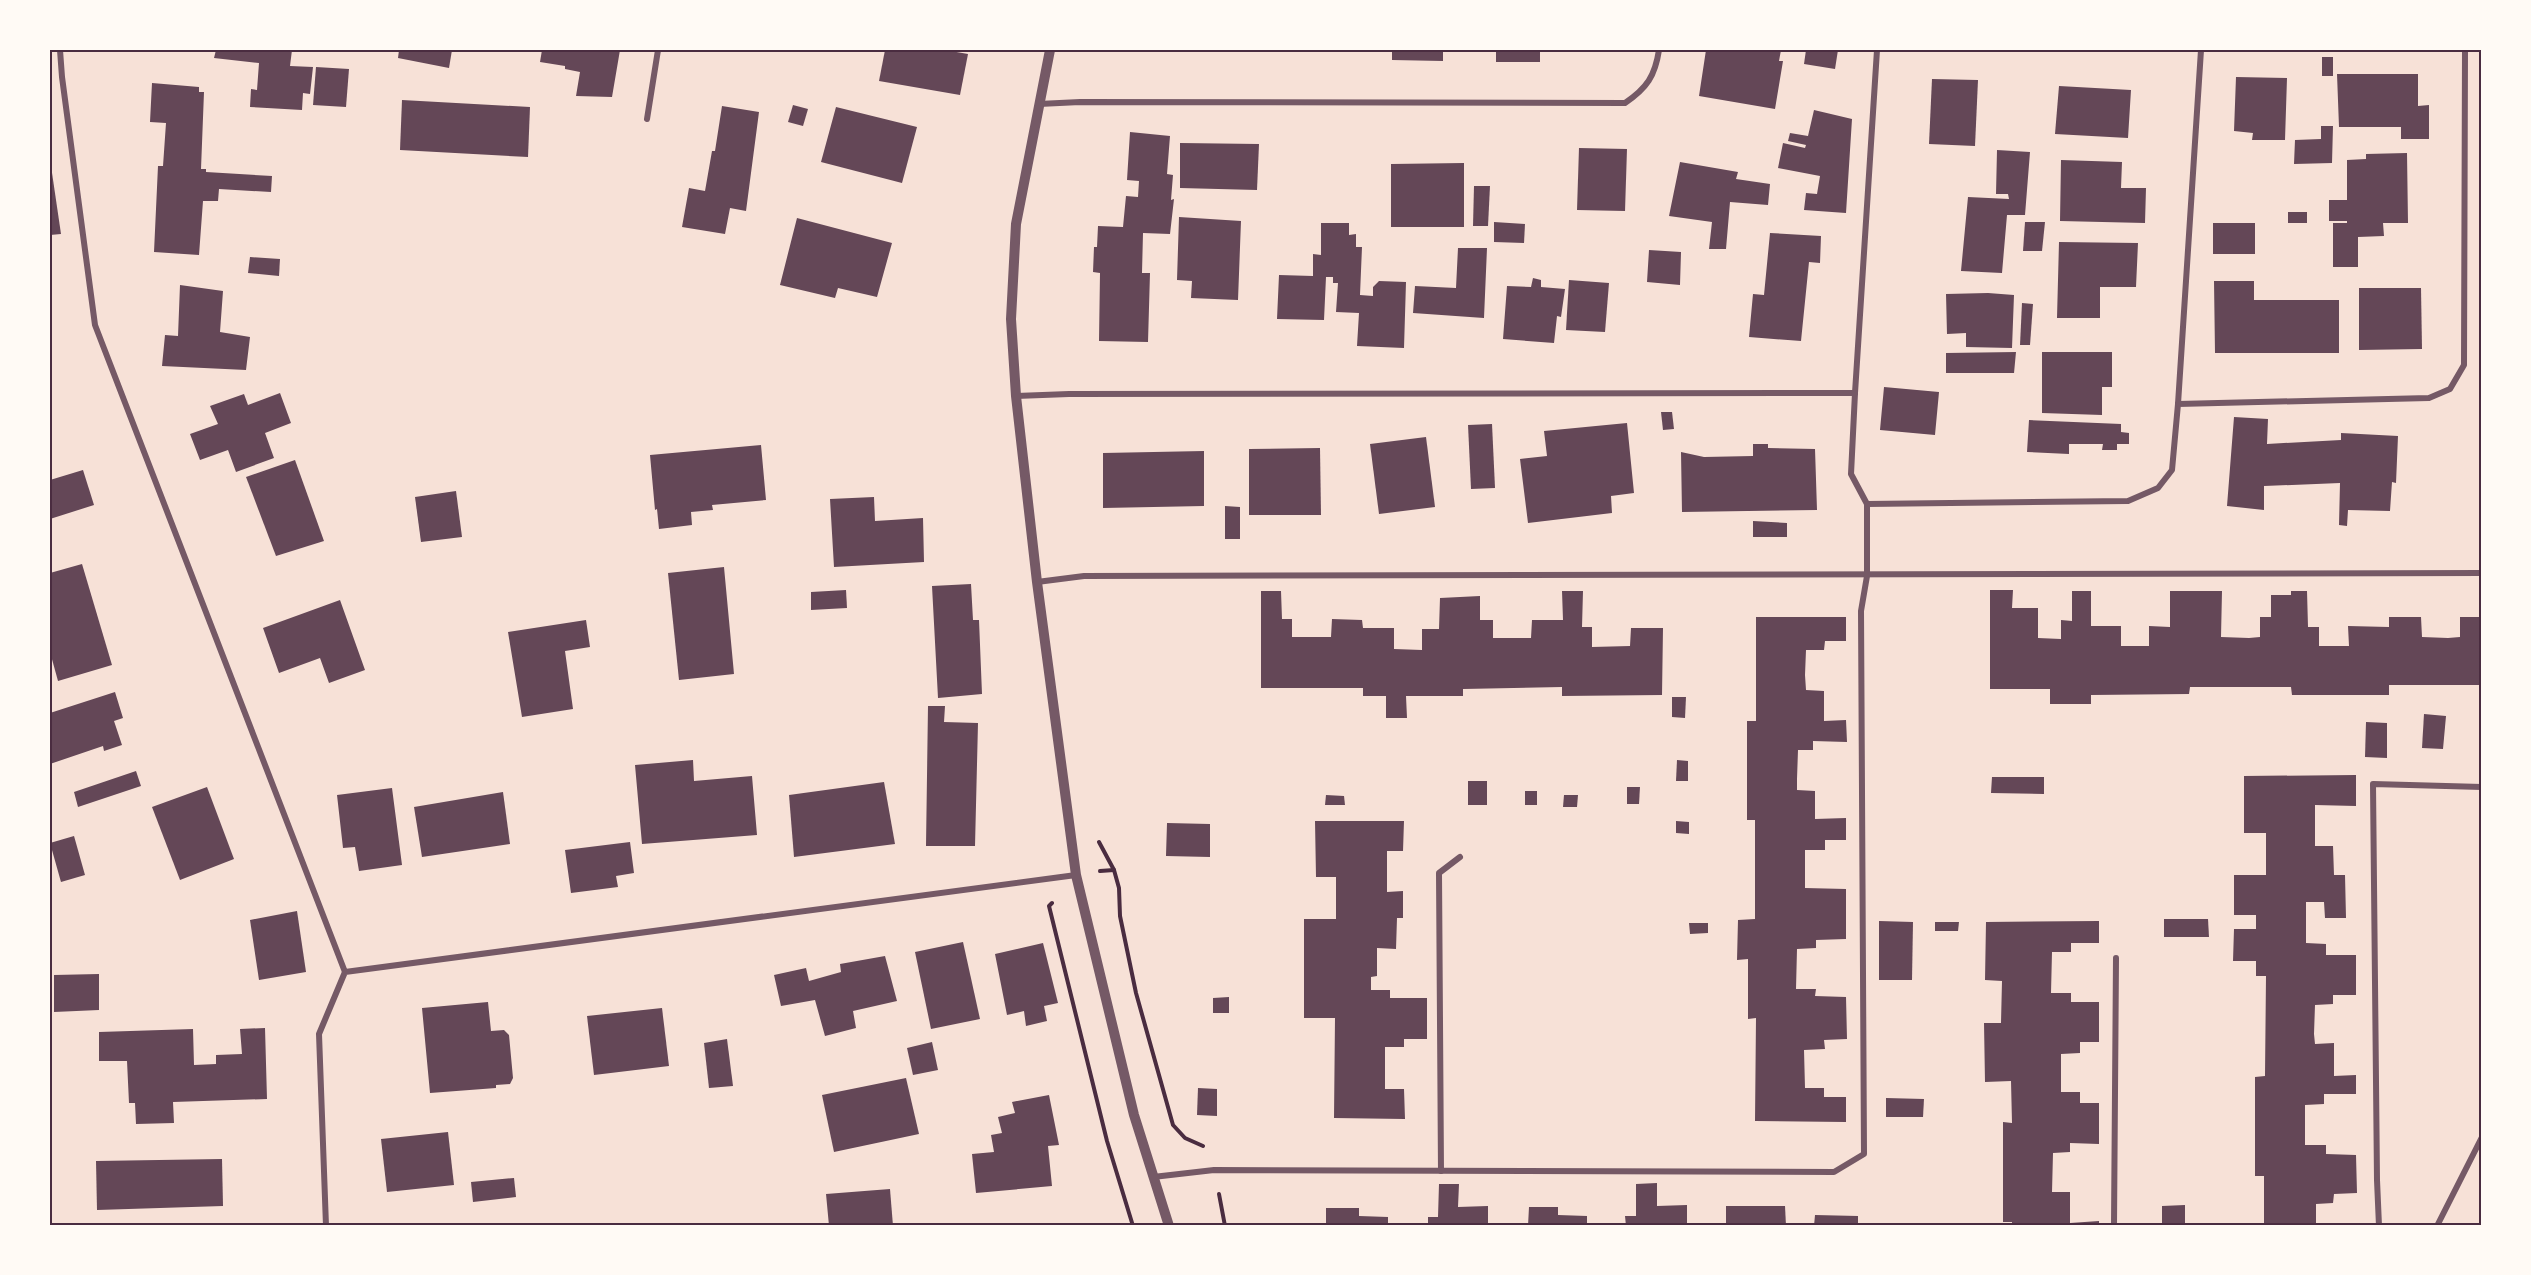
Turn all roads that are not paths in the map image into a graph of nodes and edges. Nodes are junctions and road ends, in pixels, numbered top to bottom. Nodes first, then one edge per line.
1 (60, 50) edge
2 (658, 50) edge
3 (1050, 50) edge
4 (1659, 50) edge
5 (1877, 50) edge
6 (2200, 50) edge
7 (2465, 50) edge
8 (1038, 104) junction
9 (647, 119) dead end
10 (1855, 393) junction
11 (1016, 396) junction
12 (2178, 404) junction
13 (1868, 504) junction
14 (2481, 573) edge
15 (1868, 576) junction
16 (1037, 582) junction
17 (2481, 787) edge
18 (1460, 857) dead end
19 (1076, 875) junction
20 (2115, 958) dead end
21 (345, 972) junction
22 (2481, 1137) edge
23 (1441, 1171) junction
24 (1153, 1177) junction
25 (326, 1226) edge
26 (1169, 1226) edge
27 (2114, 1226) edge
28 (2379, 1226) edge
29 (2437, 1226) edge

1 - 21 street
2 - 9 street
3 - 8 street
4 - 8 street
5 - 10 street
6 - 12 street
7 - 12 street
8 - 11 street
10 - 11 street
10 - 13 street
11 - 16 street
12 - 13 street
13 - 15 street
14 - 15 street
15 - 16 street
15 - 23 street
16 - 19 street
17 - 28 street
18 - 23 street
19 - 21 street
19 - 24 street
20 - 27 street
21 - 25 street
22 - 29 street
23 - 24 street
24 - 26 street

